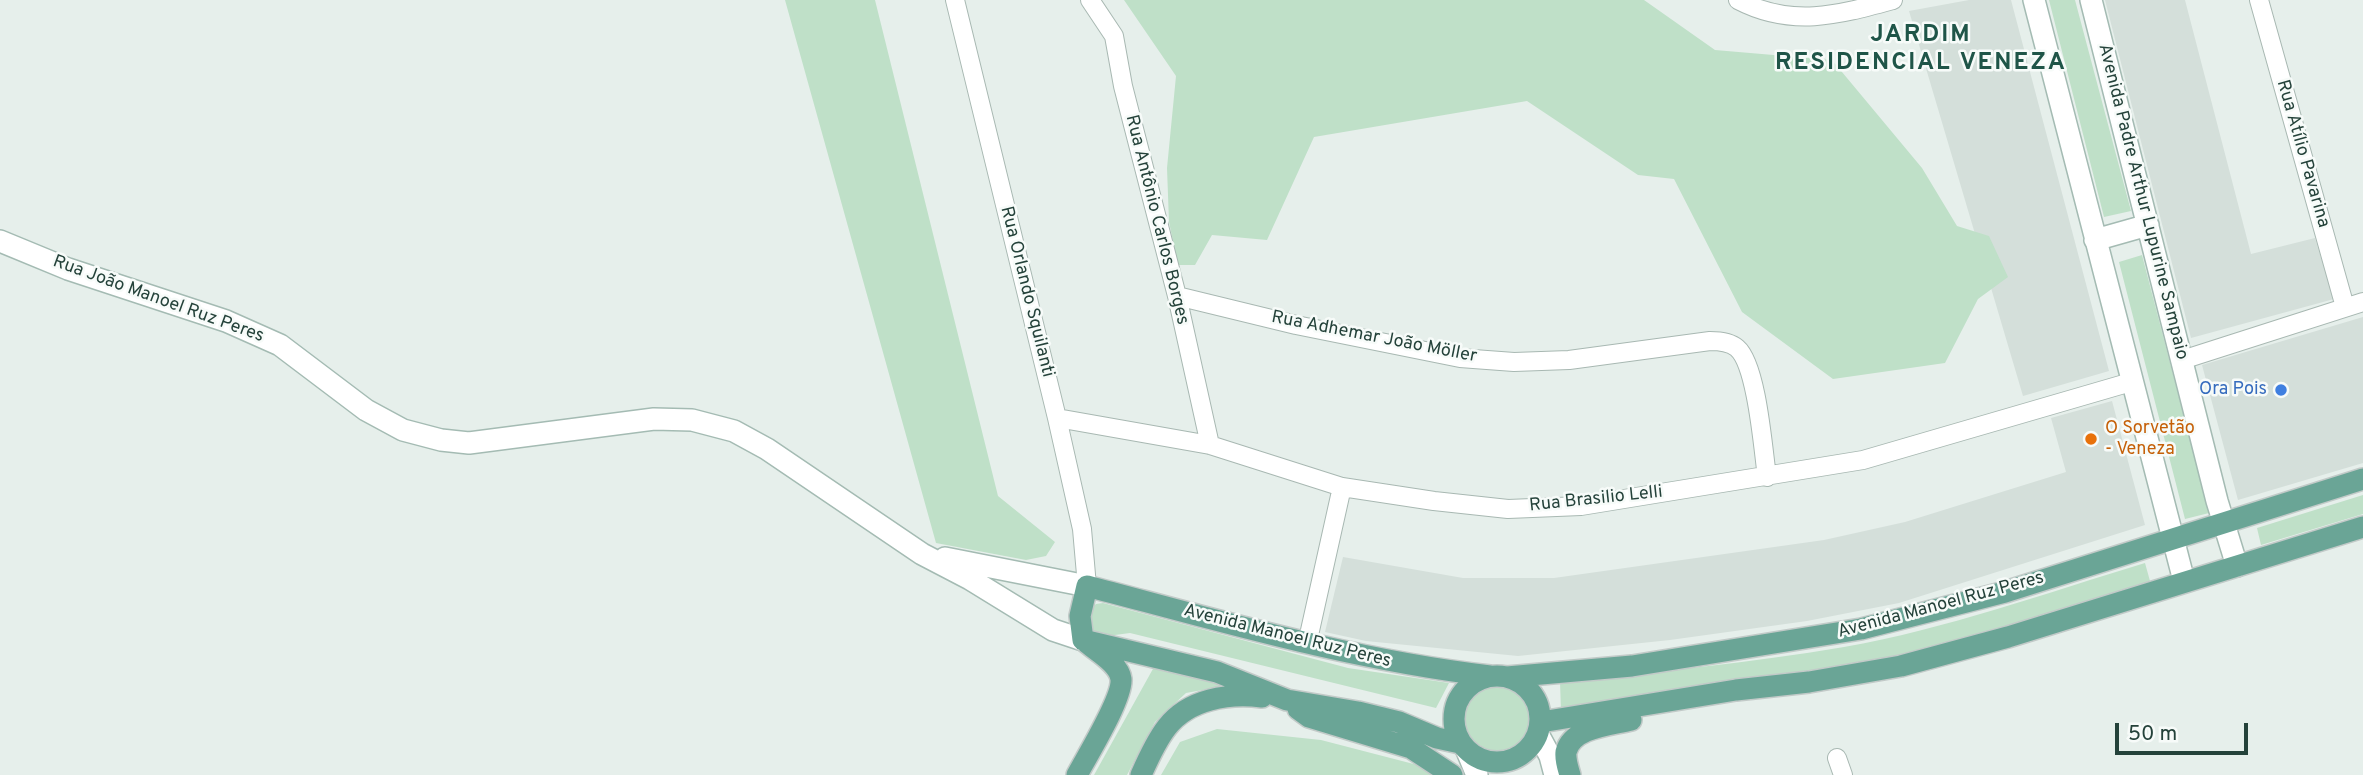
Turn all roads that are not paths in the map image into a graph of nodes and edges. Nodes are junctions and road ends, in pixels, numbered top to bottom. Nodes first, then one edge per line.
1 (955, 0) edge
2 (1090, 0) edge
3 (1738, 0) edge
4 (1893, 0) edge
5 (2034, 0) edge
6 (2091, 0) edge
7 (2259, 0) edge
8 (1872, 3) edge
9 (2148, 225) junction
10 (2095, 240) junction
11 (0, 241) edge
12 (1177, 296) junction
13 (2363, 302) edge
14 (2345, 307) junction
15 (2182, 360) junction
16 (2131, 382) junction
17 (1057, 418) junction
18 (1210, 445) junction
19 (1768, 477) junction
20 (2363, 479) edge
21 (1342, 487) junction
22 (2223, 524) junction
23 (2353, 530) edge
24 (2173, 539) junction
25 (922, 554) junction
26 (2236, 566) junction
27 (2184, 581) junction
28 (1087, 586) junction
29 (1083, 640) junction
30 (1307, 644) junction
31 (1901, 666) junction
32 (1498, 676) junction
33 (1736, 690) junction
34 (1287, 700) junction
35 (1539, 728) junction
36 (1464, 747) junction
37 (1837, 758) dead end
38 (1077, 775) edge
39 (1140, 775) edge
40 (1452, 775) edge
41 (1477, 775) edge
42 (1555, 775) edge
43 (1570, 775) edge
44 (1843, 775) edge

1 - 17 street, Rua Orlando Squilanti
2 - 12 street, Rua Antônio Carlos Borges
3 - 8 street
4 - 8 street
5 - 10 main road
6 - 9 main road, Avenida Padre Arthur Lupurine Sampaio
7 - 14 street, Rua Atílio Pavarina
9 - 10 main road
9 - 15 main road, Avenida Padre Arthur Lupurine Sampaio
10 - 16 main road
11 - 25 main road, Rua João Manoel Ruz Peres
12 - 18 street, Rua Antônio Carlos Borges
12 - 19 street, Rua Adhemar João Möller
13 - 14 street
14 - 15 street
15 - 22 main road, Avenida Padre Arthur Lupurine Sampaio
16 - 19 street, Rua Brasilio Lelli
16 - 24 main road
17 - 18 street, Rua Brasilio Lelli
17 - 28 street, Rua Orlando Squilanti
18 - 21 street, Rua Brasilio Lelli
19 - 21 street, Rua Brasilio Lelli
20 - 22 main road, Avenida Manoel Ruz Peres
21 - 30 street
22 - 24 main road, Avenida Manoel Ruz Peres
22 - 26 main road, Avenida Padre Arthur Lupurine Sampaio
23 - 26 main road
23 - 31 main road
24 - 27 main road
24 - 32 main road, Avenida Manoel Ruz Peres
25 - 28 main road, Rua João Manoel Ruz Peres
25 - 29 main road, Rua João Manoel Ruz Peres
26 - 27 main road
27 - 31 main road
28 - 29 main road
28 - 30 main road, Avenida Manoel Ruz Peres
29 - 34 main road
29 - 38 main road
30 - 32 main road, Avenida Manoel Ruz Peres
31 - 33 main road
32 - 35 main road
32 - 36 main road
33 - 35 main road
33 - 43 main road
34 - 36 main road
34 - 39 main road
34 - 40 main road
35 - 36 main road
35 - 42 main road
36 - 41 main road
37 - 44 street

